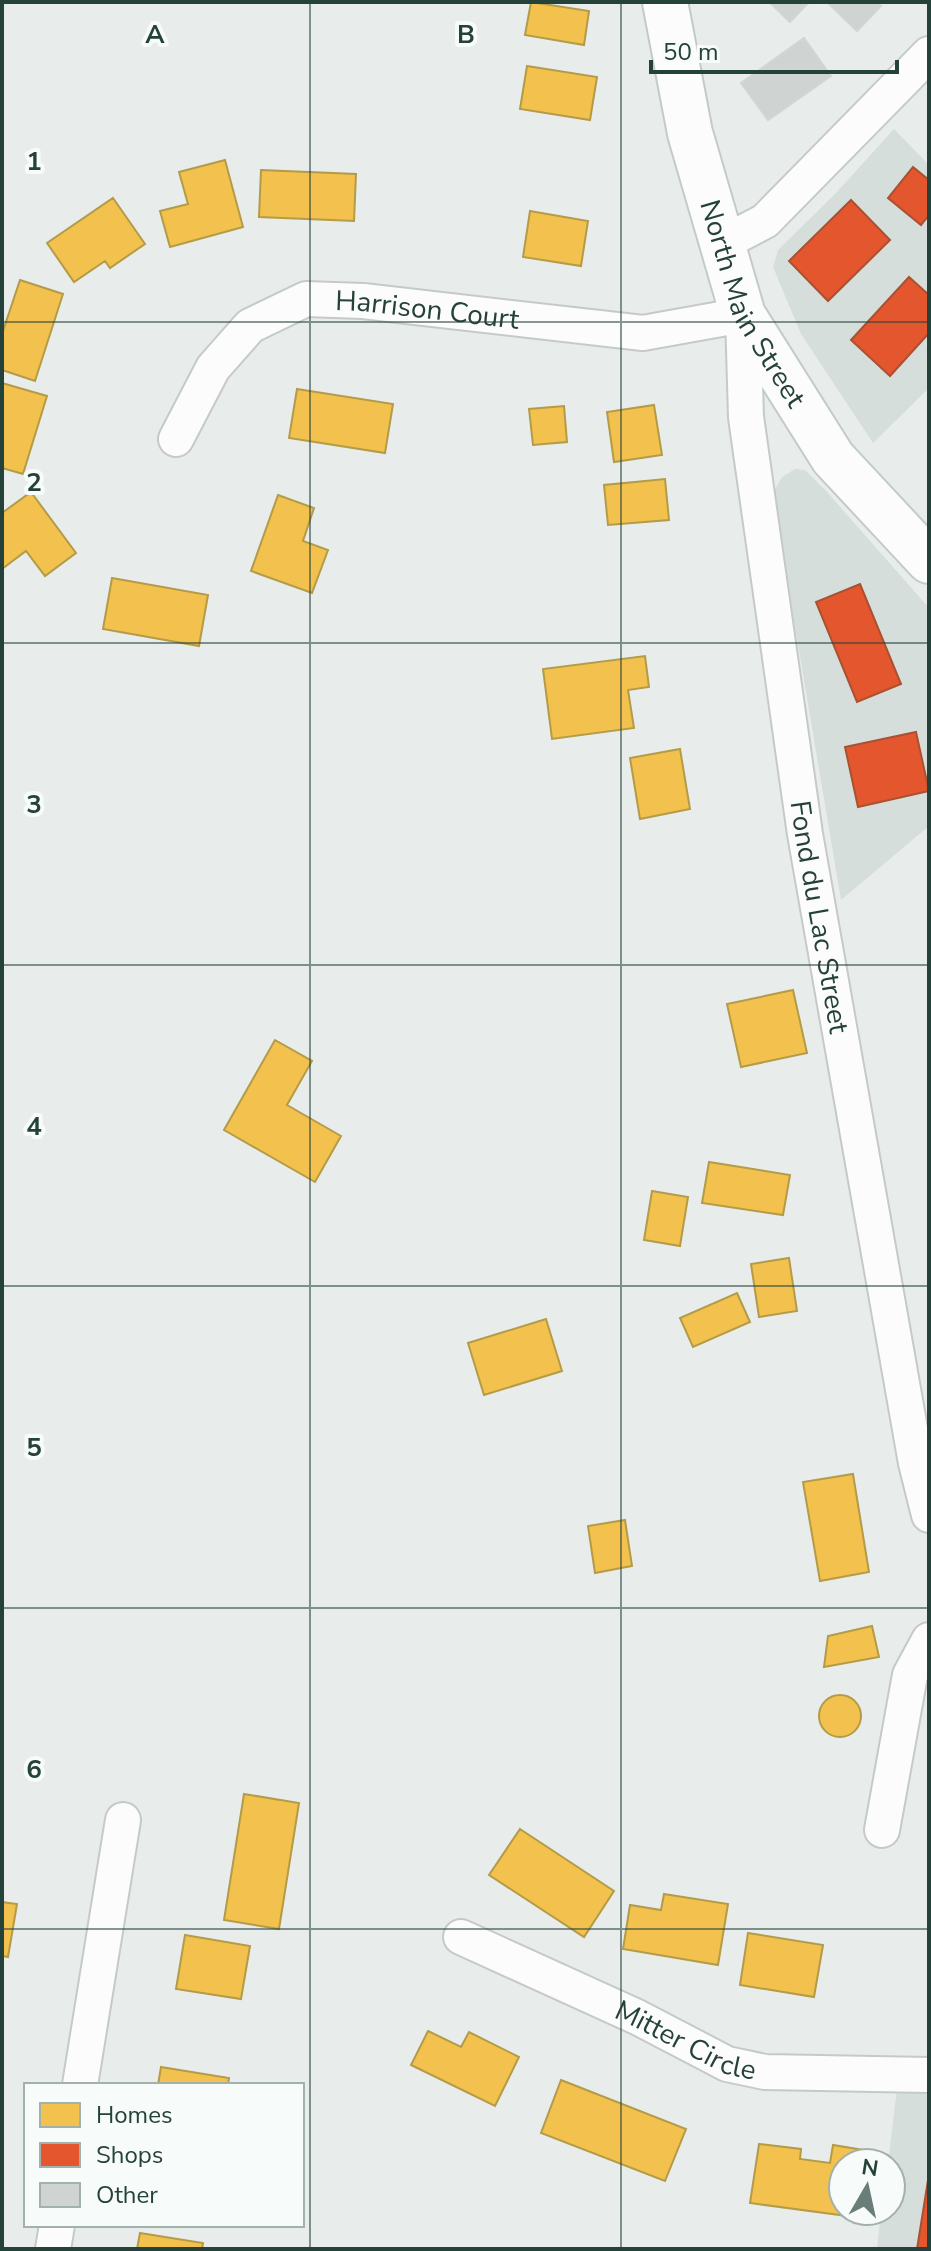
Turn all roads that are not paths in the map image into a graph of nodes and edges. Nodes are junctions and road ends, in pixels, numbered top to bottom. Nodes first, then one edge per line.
1 (665, 2) edge
2 (929, 54) edge
3 (721, 244) junction
4 (743, 315) junction
5 (176, 439) dead end
6 (929, 561) edge
7 (929, 1515) edge
8 (929, 1640) edge
9 (123, 1820) dead end
10 (882, 1830) dead end
11 (461, 1937) dead end
12 (929, 2075) edge
13 (80, 2083) edge
14 (57, 2227) edge
15 (53, 2249) edge

1 - 3 main road, North Main Street
2 - 3 street
3 - 4 main road, North Main Street
4 - 5 street, Harrison Court
4 - 6 main road, North Main Street
4 - 7 street, Fond du Lac Street
8 - 10 street
9 - 13 street
11 - 12 street, Mitter Circle
14 - 15 street

